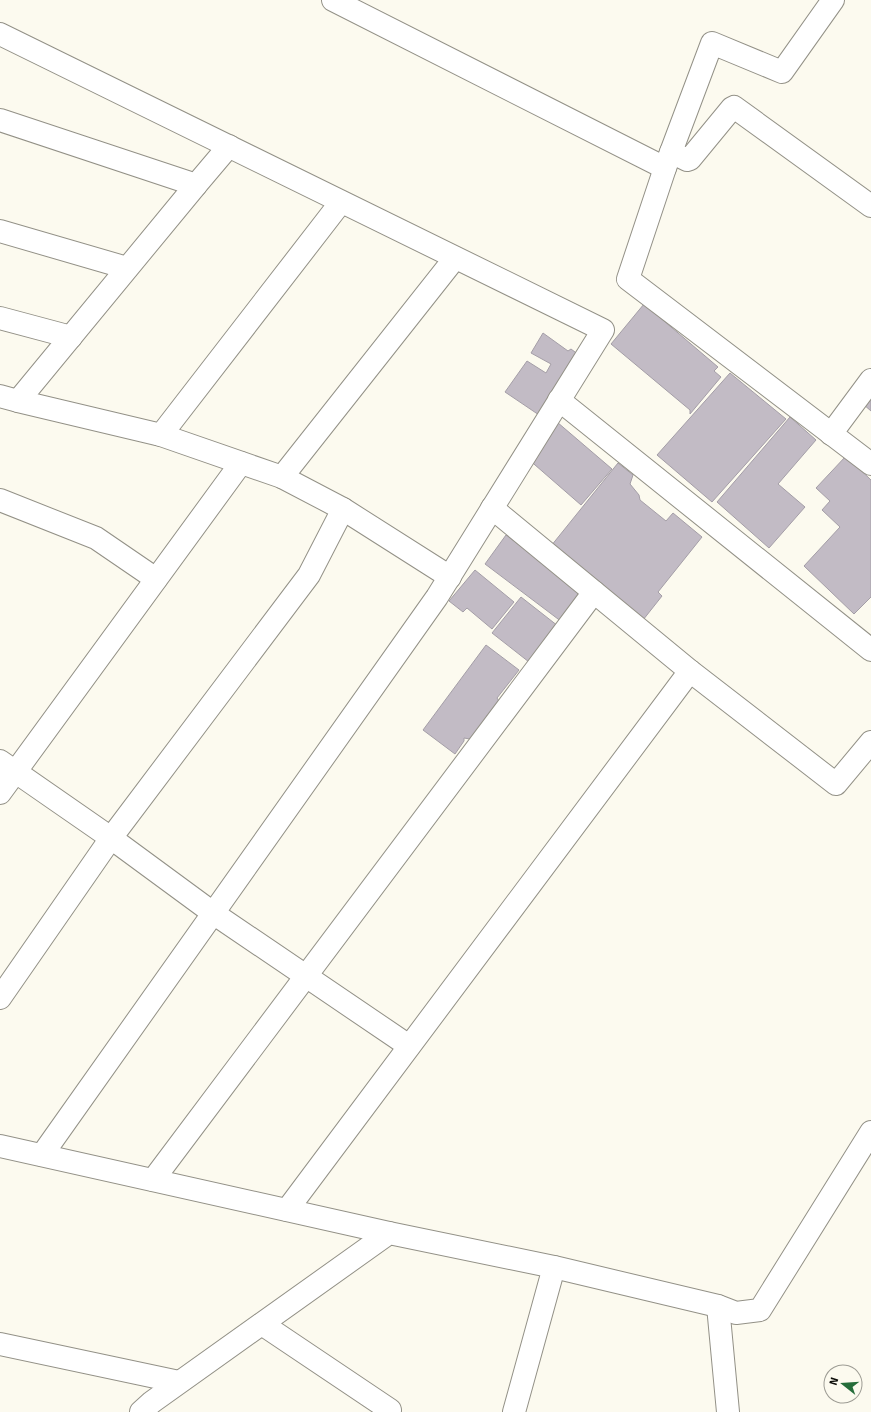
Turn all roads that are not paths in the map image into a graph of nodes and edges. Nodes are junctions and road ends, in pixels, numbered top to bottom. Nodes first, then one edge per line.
1 (333, 0) edge
2 (832, 0) edge
3 (0, 34) edge
4 (0, 120) edge
5 (229, 146) junction
6 (668, 160) junction
7 (196, 185) junction
8 (341, 202) junction
9 (871, 206) edge
10 (0, 231) edge
11 (455, 258) junction
12 (127, 268) junction
13 (0, 318) edge
14 (71, 337) junction
15 (871, 380) edge
16 (9, 399) edge
17 (559, 400) junction
18 (158, 434) junction
19 (831, 434) junction
20 (241, 463) junction
21 (871, 464) edge
22 (282, 477) junction
23 (0, 501) edge
24 (492, 508) junction
25 (343, 509) junction
26 (450, 577) junction
27 (156, 579) junction
28 (594, 592) junction
29 (869, 644) edge
30 (690, 671) junction
31 (871, 742) edge
32 (8, 766) edge
33 (0, 793) edge
34 (111, 838) junction
35 (213, 913) junction
36 (306, 977) junction
37 (0, 998) edge
38 (409, 1046) junction
39 (871, 1132) edge
40 (0, 1146) edge
41 (42, 1155) junction
42 (153, 1180) junction
43 (287, 1210) junction
44 (389, 1233) junction
45 (554, 1267) junction
46 (718, 1306) junction
47 (262, 1324) junction
48 (0, 1344) edge
49 (179, 1382) junction
50 (391, 1411) edge
51 (141, 1412) edge
52 (514, 1412) edge
53 (728, 1412) edge

1 - 6 street
2 - 6 street
3 - 5 street
4 - 7 street
5 - 7 street
5 - 8 street
6 - 9 street
6 - 19 street
7 - 12 street
8 - 11 street
8 - 18 street
10 - 12 street
11 - 17 street
11 - 22 street
12 - 14 street
13 - 14 street
14 - 16 street
15 - 19 street
16 - 18 street
17 - 24 street
17 - 29 street
18 - 20 street
19 - 21 street
20 - 22 street
20 - 27 street
22 - 25 street
23 - 27 street
24 - 26 street
24 - 28 street
25 - 26 street
25 - 34 street
26 - 35 street
27 - 32 street
28 - 30 street
28 - 36 street
30 - 31 street
30 - 38 street
32 - 33 street
32 - 34 street
34 - 35 street
34 - 37 street
35 - 36 street
35 - 41 street
36 - 38 street
36 - 42 street
38 - 43 street
39 - 46 street
40 - 41 street
41 - 42 street
42 - 43 street
43 - 44 street
44 - 45 street
44 - 47 street
45 - 46 street
45 - 52 street
46 - 53 street
47 - 49 street
47 - 50 street
48 - 49 street
49 - 51 street

